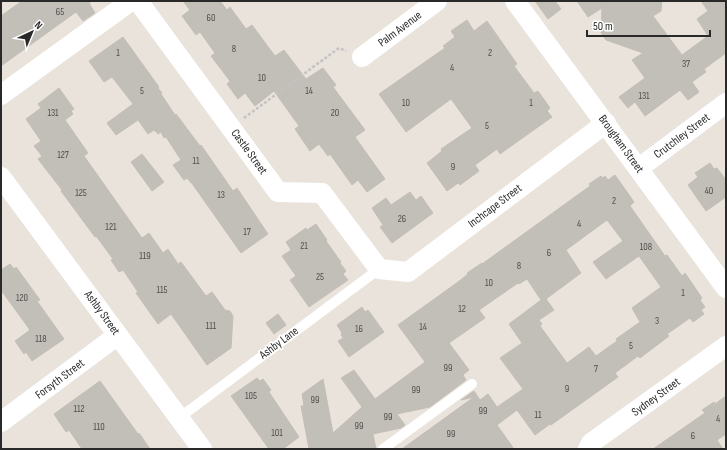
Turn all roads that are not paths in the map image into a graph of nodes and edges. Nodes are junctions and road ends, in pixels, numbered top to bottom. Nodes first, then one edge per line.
1 (131, 1) edge
2 (138, 1) edge
3 (437, 1) edge
4 (515, 1) edge
5 (356, 54) road end
6 (1, 95) edge
7 (726, 103) edge
8 (606, 123) junction
9 (639, 168) junction
10 (1, 177) edge
11 (379, 269) junction
12 (726, 288) edge
13 (118, 335) junction
14 (726, 346) edge
15 (472, 384) dead end
16 (179, 418) junction
17 (1, 422) edge
18 (202, 449) edge
19 (383, 449) edge
20 (588, 449) edge

1 - 6 street
2 - 11 street, Castle Street
3 - 5 street, Palm Avenue
4 - 8 street, Brougham Street
7 - 9 street, Crutchley Street
8 - 9 street, Brougham Street
8 - 11 street, Inchcape Street
9 - 12 street, Brougham Street
10 - 13 street, Ashby Street
11 - 16 lane, Ashby Lane
13 - 16 street, Ashby Street
13 - 17 street, Forsyth Street
14 - 20 street, Sydney Street
15 - 19 lane
16 - 18 street, Ashby Street

